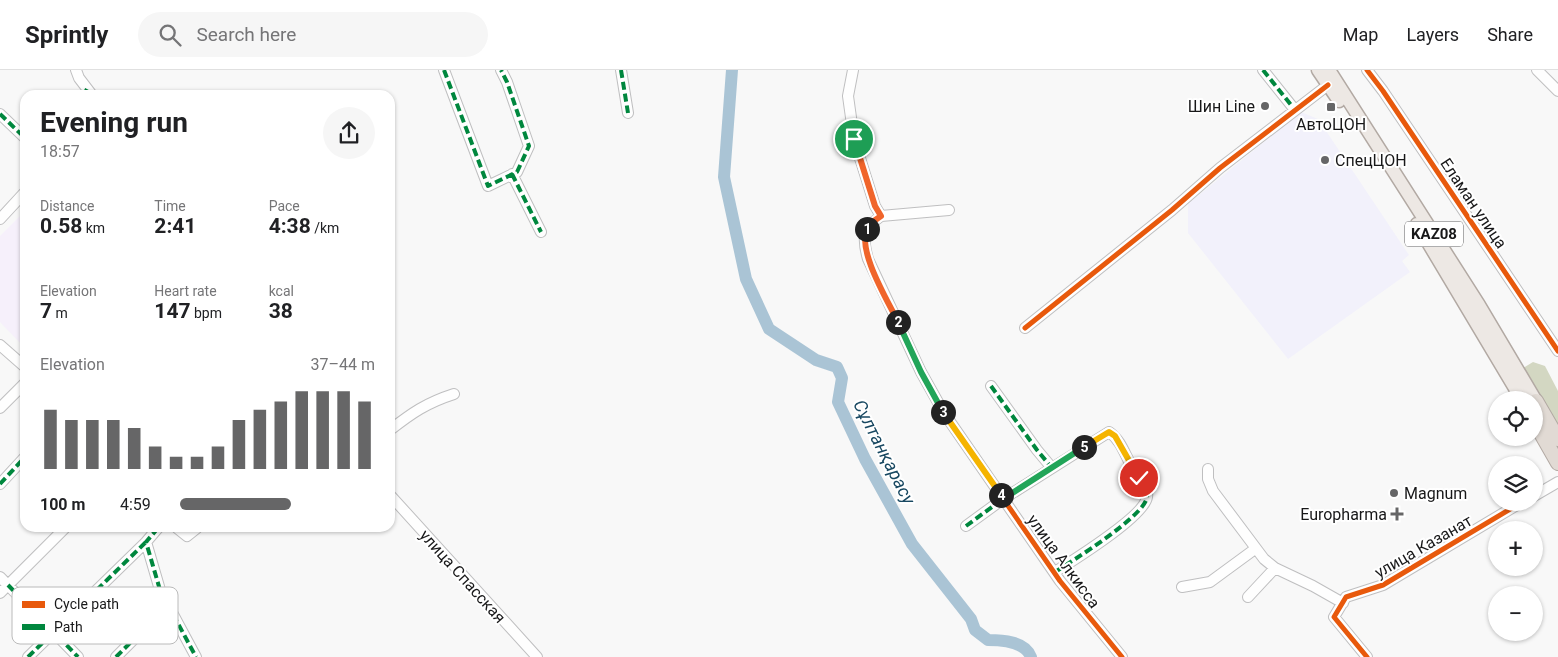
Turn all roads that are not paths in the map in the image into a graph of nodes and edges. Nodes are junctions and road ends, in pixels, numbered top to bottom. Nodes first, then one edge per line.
1 (76, 70) edge
2 (444, 70) edge
3 (501, 70) edge
4 (621, 70) edge
5 (853, 70) edge
6 (1263, 70) edge
7 (1318, 70) edge
8 (1329, 70) edge
9 (1367, 70) edge
10 (1537, 70) edge
11 (1328, 85) junction
12 (86, 90) edge
13 (1558, 91) edge
14 (1295, 110) junction
15 (628, 113) dead end
16 (0, 114) edge
17 (20, 133) edge
18 (512, 174) junction
19 (20, 197) edge
20 (949, 210) dead end
21 (881, 216) junction
22 (0, 219) edge
23 (541, 232) dead end
24 (1025, 328) dead end
25 (0, 345) edge
26 (1558, 349) edge
27 (20, 363) edge
28 (991, 386) dead end
29 (20, 388) edge
30 (1523, 391) edge
31 (1524, 391) edge
32 (454, 394) dead end
33 (0, 408) edge
34 (1543, 419) edge
35 (395, 426) edge
36 (1543, 437) edge
37 (1558, 439) edge
38 (20, 462) edge
39 (1558, 463) edge
40 (1052, 468) junction
41 (1208, 469) dead end
42 (1558, 482) edge
43 (0, 484) edge
44 (1543, 491) edge
45 (1003, 499) junction
46 (395, 501) edge
47 (1507, 511) edge
48 (966, 526) dead end
49 (61, 532) edge
50 (155, 532) edge
51 (182, 532) edge
52 (192, 532) edge
53 (146, 542) junction
54 (1254, 549) junction
55 (1275, 568) junction
56 (1055, 572) junction
57 (0, 577) edge
58 (8, 585) junction
59 (99, 587) edge
60 (159, 587) edge
61 (1182, 587) dead end
62 (12, 589) edge
63 (0, 593) edge
64 (1248, 597) dead end
65 (1343, 603) junction
66 (178, 624) edge
67 (41, 644) edge
68 (66, 644) edge
69 (129, 644) edge
70 (28, 657) edge
71 (78, 657) edge
72 (116, 657) edge
73 (196, 657) edge
74 (537, 657) edge
75 (1122, 657) edge
76 (1367, 657) edge

1 - 12 street
2 - 18 street
3 - 18 street
4 - 15 street
5 - 21 street
6 - 14 street
7 - 11 main road, KAZ08
8 - 31 main road, KAZ08
9 - 26 street, Еламан улица
10 - 13 street
11 - 14 street
11 - 30 main road, KAZ08
14 - 24 street
16 - 17 street
18 - 23 street
19 - 22 street
20 - 21 street
21 - 45 street, улица Алкисса
25 - 27 street
28 - 40 street
29 - 33 street
32 - 35 street
34 - 37 highway, KAZ08
36 - 39 highway
38 - 43 street
40 - 45 street
40 - 56 street
41 - 54 street
42 - 44 street
45 - 48 street
45 - 56 street, улица Алкисса
46 - 74 street, улица Спасская
47 - 65 street, улица Казанат
49 - 58 street
50 - 53 street
51 - 52 street
53 - 59 street
53 - 60 street
54 - 55 street
54 - 61 street
55 - 64 street
55 - 65 street
56 - 75 street, улица Алкисса
57 - 58 street
58 - 62 street
58 - 63 street
65 - 76 street
66 - 73 street
67 - 70 street
68 - 71 street
69 - 72 street

